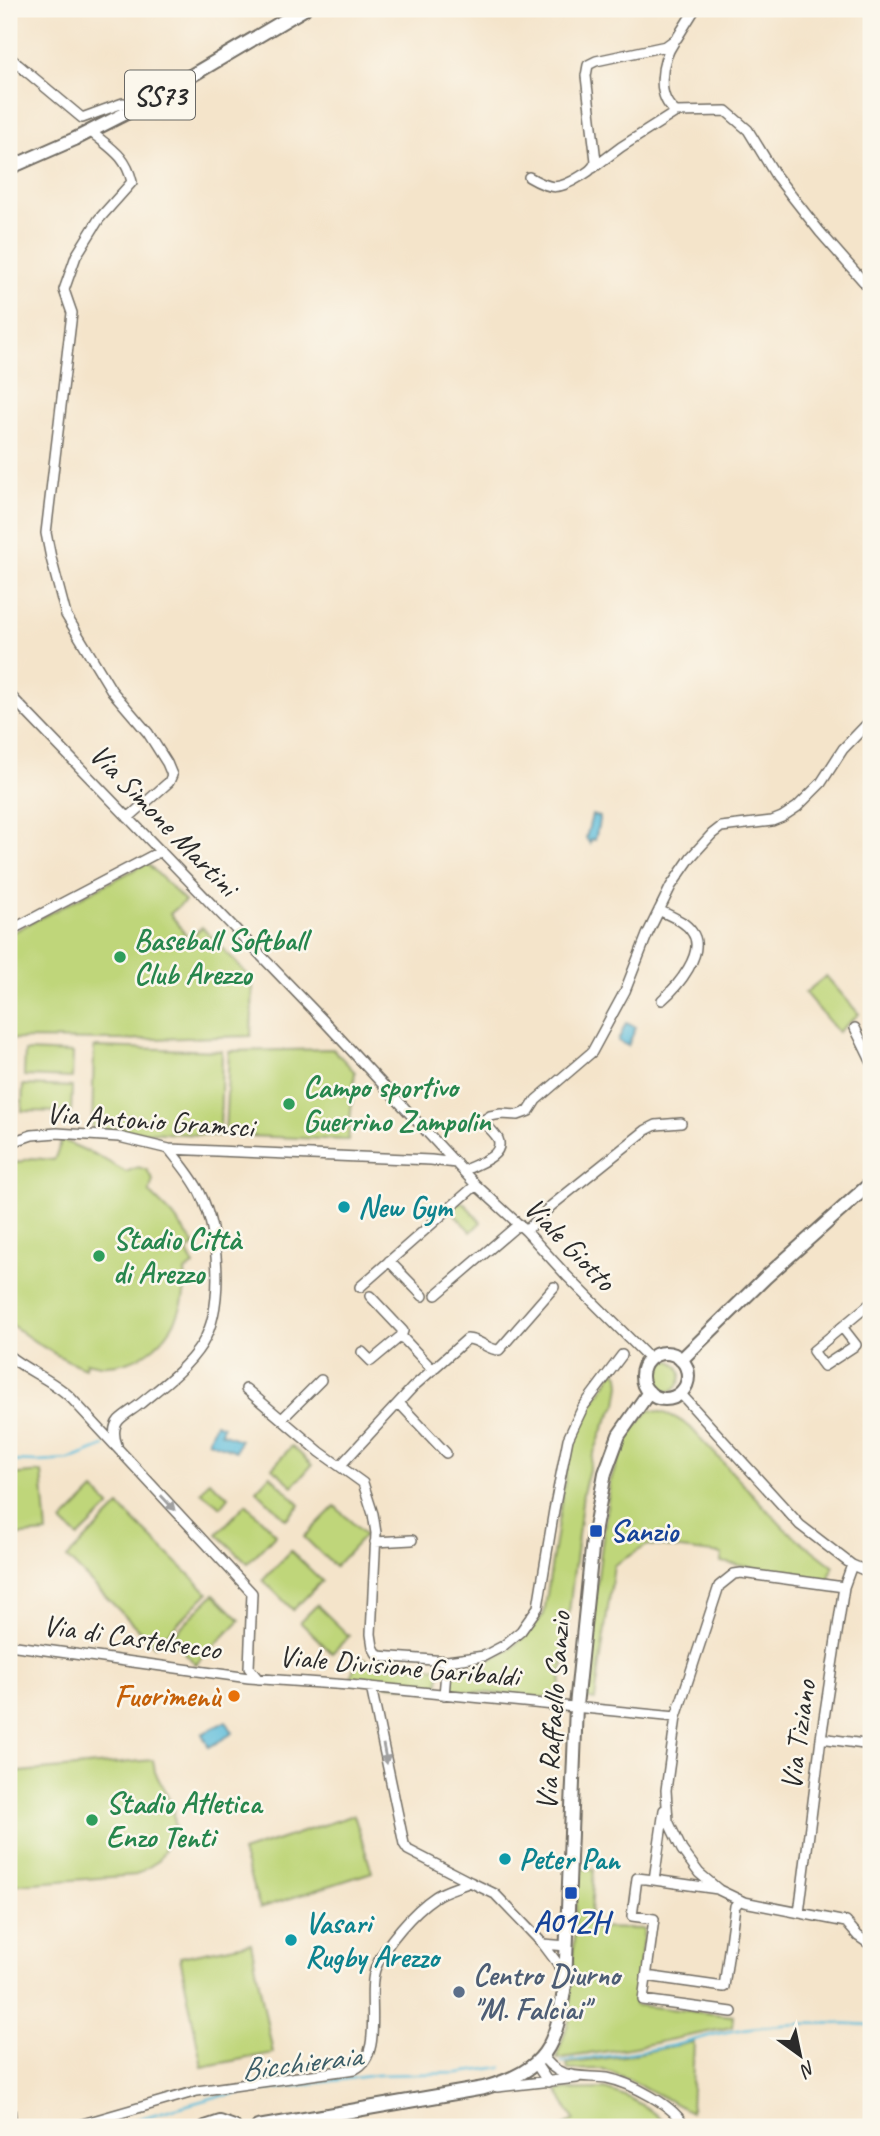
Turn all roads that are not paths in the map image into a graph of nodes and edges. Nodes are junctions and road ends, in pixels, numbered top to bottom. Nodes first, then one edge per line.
1 (304, 9) edge
2 (695, 9) edge
3 (677, 38) junction
4 (9, 57) edge
5 (140, 106) junction
6 (676, 112) junction
7 (90, 131) junction
8 (9, 168) edge
9 (593, 168) junction
10 (529, 177) dead end
11 (871, 290) edge
12 (9, 694) edge
13 (871, 720) edge
14 (128, 818) junction
15 (162, 851) junction
16 (659, 911) junction
17 (9, 930) edge
18 (662, 1000) dead end
19 (855, 1028) dead end
20 (871, 1061) edge
21 (681, 1123) dead end
22 (9, 1135) edge
23 (32, 1135) junction
24 (9, 1143) edge
25 (169, 1149) junction
26 (456, 1163) junction
27 (463, 1171) junction
28 (871, 1183) edge
29 (476, 1185) junction
30 (522, 1228) junction
31 (389, 1261) junction
32 (360, 1287) dead end
33 (554, 1287) dead end
34 (436, 1295) dead end
35 (370, 1296) dead end
36 (423, 1296) dead end
37 (871, 1303) edge
38 (842, 1327) junction
39 (401, 1336) junction
40 (362, 1352) dead end
41 (622, 1355) dead end
42 (9, 1356) edge
43 (650, 1359) junction
44 (681, 1360) junction
45 (433, 1370) junction
46 (321, 1380) dead end
47 (246, 1389) dead end
48 (649, 1392) junction
49 (680, 1394) junction
50 (399, 1403) junction
51 (282, 1419) junction
52 (121, 1453) junction
53 (446, 1453) dead end
54 (340, 1466) junction
55 (412, 1540) dead end
56 (375, 1542) junction
57 (852, 1565) junction
58 (871, 1573) edge
59 (844, 1587) junction
60 (9, 1645) edge
61 (447, 1661) junction
62 (252, 1675) junction
63 (371, 1688) junction
64 (444, 1695) junction
65 (576, 1706) junction
66 (676, 1717) junction
67 (821, 1738) junction
68 (871, 1745) edge
69 (666, 1790) junction
70 (654, 1880) junction
71 (470, 1882) junction
72 (719, 1890) junction
73 (740, 1900) junction
74 (799, 1913) junction
75 (543, 1944) junction
76 (871, 1945) edge
77 (567, 1946) junction
78 (646, 1976) junction
79 (565, 1985) junction
80 (732, 2011) dead end
81 (539, 2060) junction
82 (582, 2077) junction
83 (548, 2082) junction
84 (484, 2088) junction
85 (9, 2098) edge
86 (686, 2125) edge
87 (12, 2127) edge
88 (72, 2127) edge
89 (205, 2127) edge
90 (234, 2127) edge
91 (258, 2127) edge
92 (268, 2127) edge

1 - 5 main road, SS73
2 - 3 street
3 - 6 street
3 - 9 street
4 - 5 street
5 - 7 main road, SS73
6 - 9 street
6 - 11 street
7 - 8 main road, SS73
7 - 14 street
9 - 10 street
12 - 14 street, Via Simone Martini
13 - 16 street
14 - 15 street, Via Simone Martini
15 - 17 street
15 - 26 street, Via Simone Martini
16 - 18 street
16 - 27 street
19 - 20 street
21 - 30 street
22 - 23 street
23 - 24 street, Via Antonio Gramsci
23 - 25 street, Via Antonio Gramsci
25 - 26 street, Via Antonio Gramsci
25 - 52 street
26 - 27 street, Viale Giotto
27 - 29 street, Viale Giotto
28 - 44 main road
29 - 30 street, Viale Giotto
29 - 31 street
30 - 34 street
30 - 43 street, Viale Giotto
31 - 32 street
31 - 36 street
33 - 45 street
35 - 39 street
37 - 38 street
38 - 38 street
39 - 40 street
39 - 45 street
41 - 61 street
42 - 52 street, Viale Divisione Garibaldi
43 - 44 main road
43 - 48 main road
44 - 49 main road
45 - 50 street
46 - 51 street
47 - 51 street
48 - 49 main road
48 - 65 main road, Via Raffaello Sanzio
49 - 57 street
50 - 53 street
50 - 54 street
51 - 54 street
52 -> 62 street, Viale Divisione Garibaldi
54 - 56 street
55 - 56 street
56 - 61 street
57 - 58 street
57 - 59 street, Via Tiziano
59 - 66 street
59 - 67 street, Via Tiziano
60 - 62 street, Via di Castelsecco
61 - 64 street
62 - 63 street, Viale Divisione Garibaldi
63 - 64 street, Viale Divisione Garibaldi
63 -> 71 street
64 - 65 street, Viale Divisione Garibaldi
65 - 66 street, Viale Divisione Garibaldi
65 - 77 main road, Via Raffaello Sanzio
66 - 69 street
67 - 68 street
67 - 74 street, Via Tiziano
69 - 70 street
69 - 72 street
70 - 72 street
70 - 78 street
71 - 75 street
71 - 88 street
72 - 73 street
73 - 74 street
73 - 78 street
74 - 76 street
75 - 77 street
75 - 79 street
77 - 79 main road, Via Raffaello Sanzio
78 - 80 street
79 - 81 main road, Via Raffaello Sanzio
81 - 82 street
81 - 83 street
81 - 84 main road
82 - 83 street
82 - 86 street
83 - 84 street
84 - 92 main road
85 - 87 street
89 - 90 main road
91 - 92 main road

